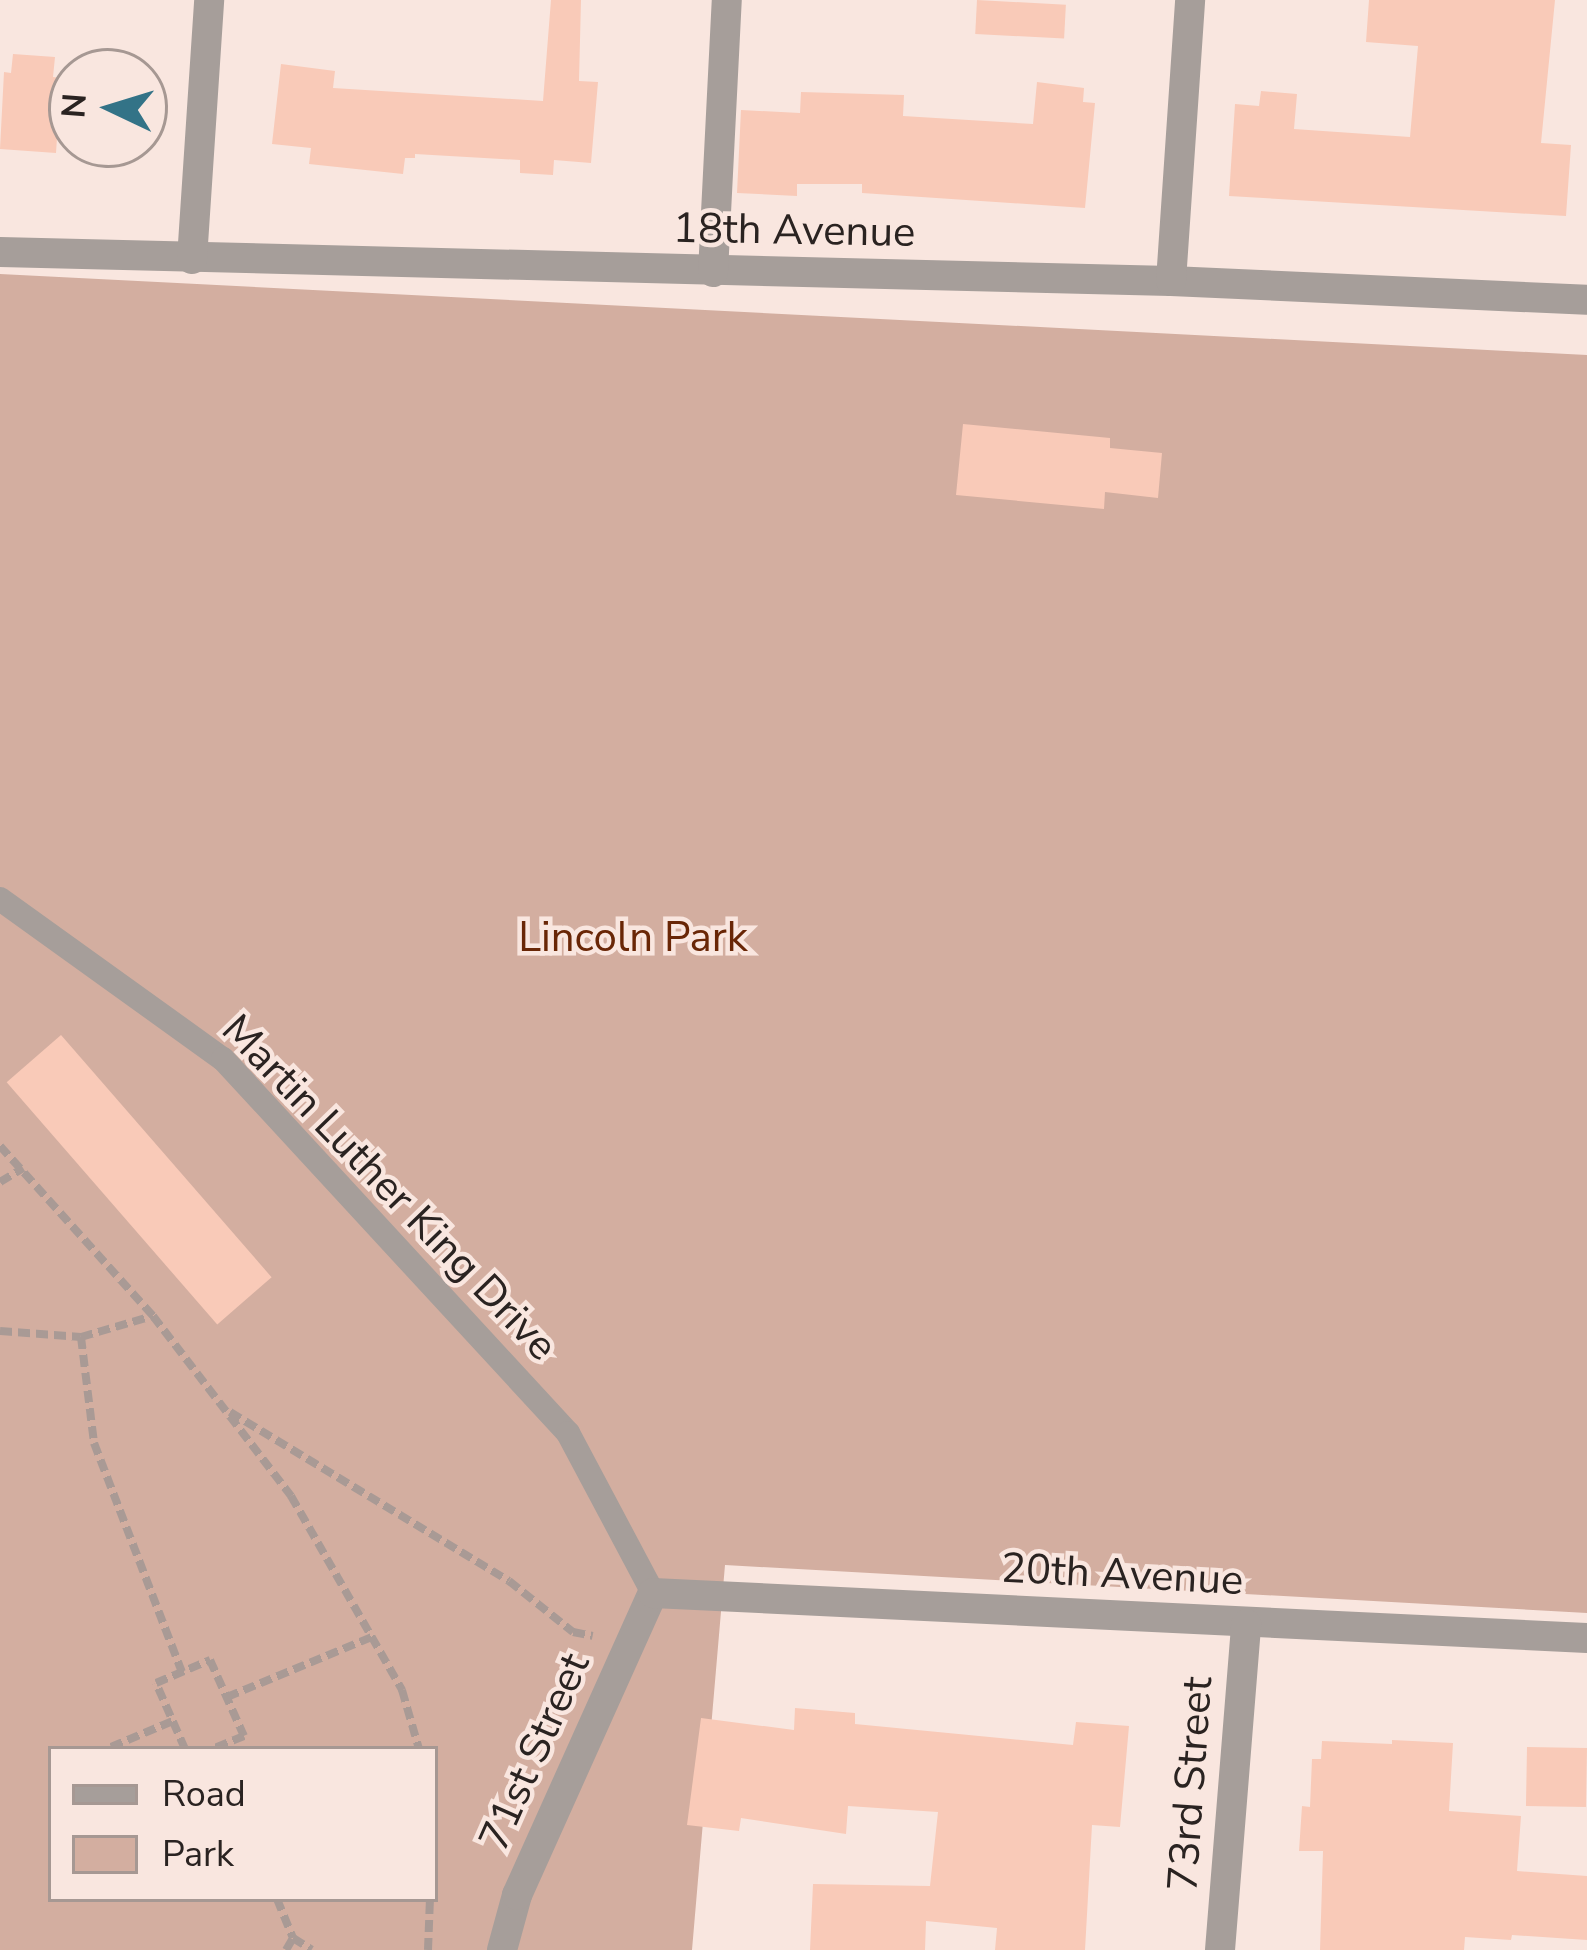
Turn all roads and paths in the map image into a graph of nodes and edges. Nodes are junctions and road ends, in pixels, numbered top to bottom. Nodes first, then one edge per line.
1 (209, 0) edge
2 (727, 0) edge
3 (1190, 0) edge
4 (0, 252) edge
5 (192, 259) junction
6 (713, 272) junction
7 (1171, 281) junction
8 (1587, 300) edge
9 (0, 899) edge
10 (0, 1146) edge
11 (23, 1168) junction
12 (0, 1182) edge
13 (153, 1316) junction
14 (0, 1331) edge
15 (81, 1337) junction
16 (223, 1408) junction
17 (653, 1593) junction
18 (1246, 1624) junction
19 (374, 1636) junction
20 (1587, 1638) edge
21 (630, 1644) junction
22 (182, 1672) junction
23 (227, 1697) junction
24 (173, 1721) junction
25 (113, 1746) edge
26 (184, 1746) edge
27 (222, 1746) edge
28 (418, 1746) edge
29 (278, 1902) edge
30 (430, 1902) edge
31 (292, 1938) junction
32 (286, 1950) edge
33 (312, 1950) edge
34 (428, 1950) edge
35 (502, 1950) edge
36 (1220, 1950) edge

1 - 5 street
2 - 6 street
3 - 7 street
4 - 5 street, 18th Avenue
5 - 6 street, 18th Avenue
6 - 7 street, 18th Avenue
7 - 8 street, 18th Avenue
9 - 17 lane, Martin Luther King Drive
10 - 11 path
11 - 12 path
11 - 13 path
13 - 15 path
13 - 16 path
14 - 15 path
15 - 22 path
16 - 19 path
16 - 21 path
17 - 18 street, 20th Avenue
17 - 21 street, 71st Street
18 - 20 street, 20th Avenue
18 - 36 street, 73rd Street
19 - 23 path
19 - 28 path
21 - 35 street, 71st Street
22 - 23 path
22 - 24 path
23 - 27 path
24 - 25 path
24 - 26 path
29 - 31 path
30 - 34 path
31 - 32 path
31 - 33 path

